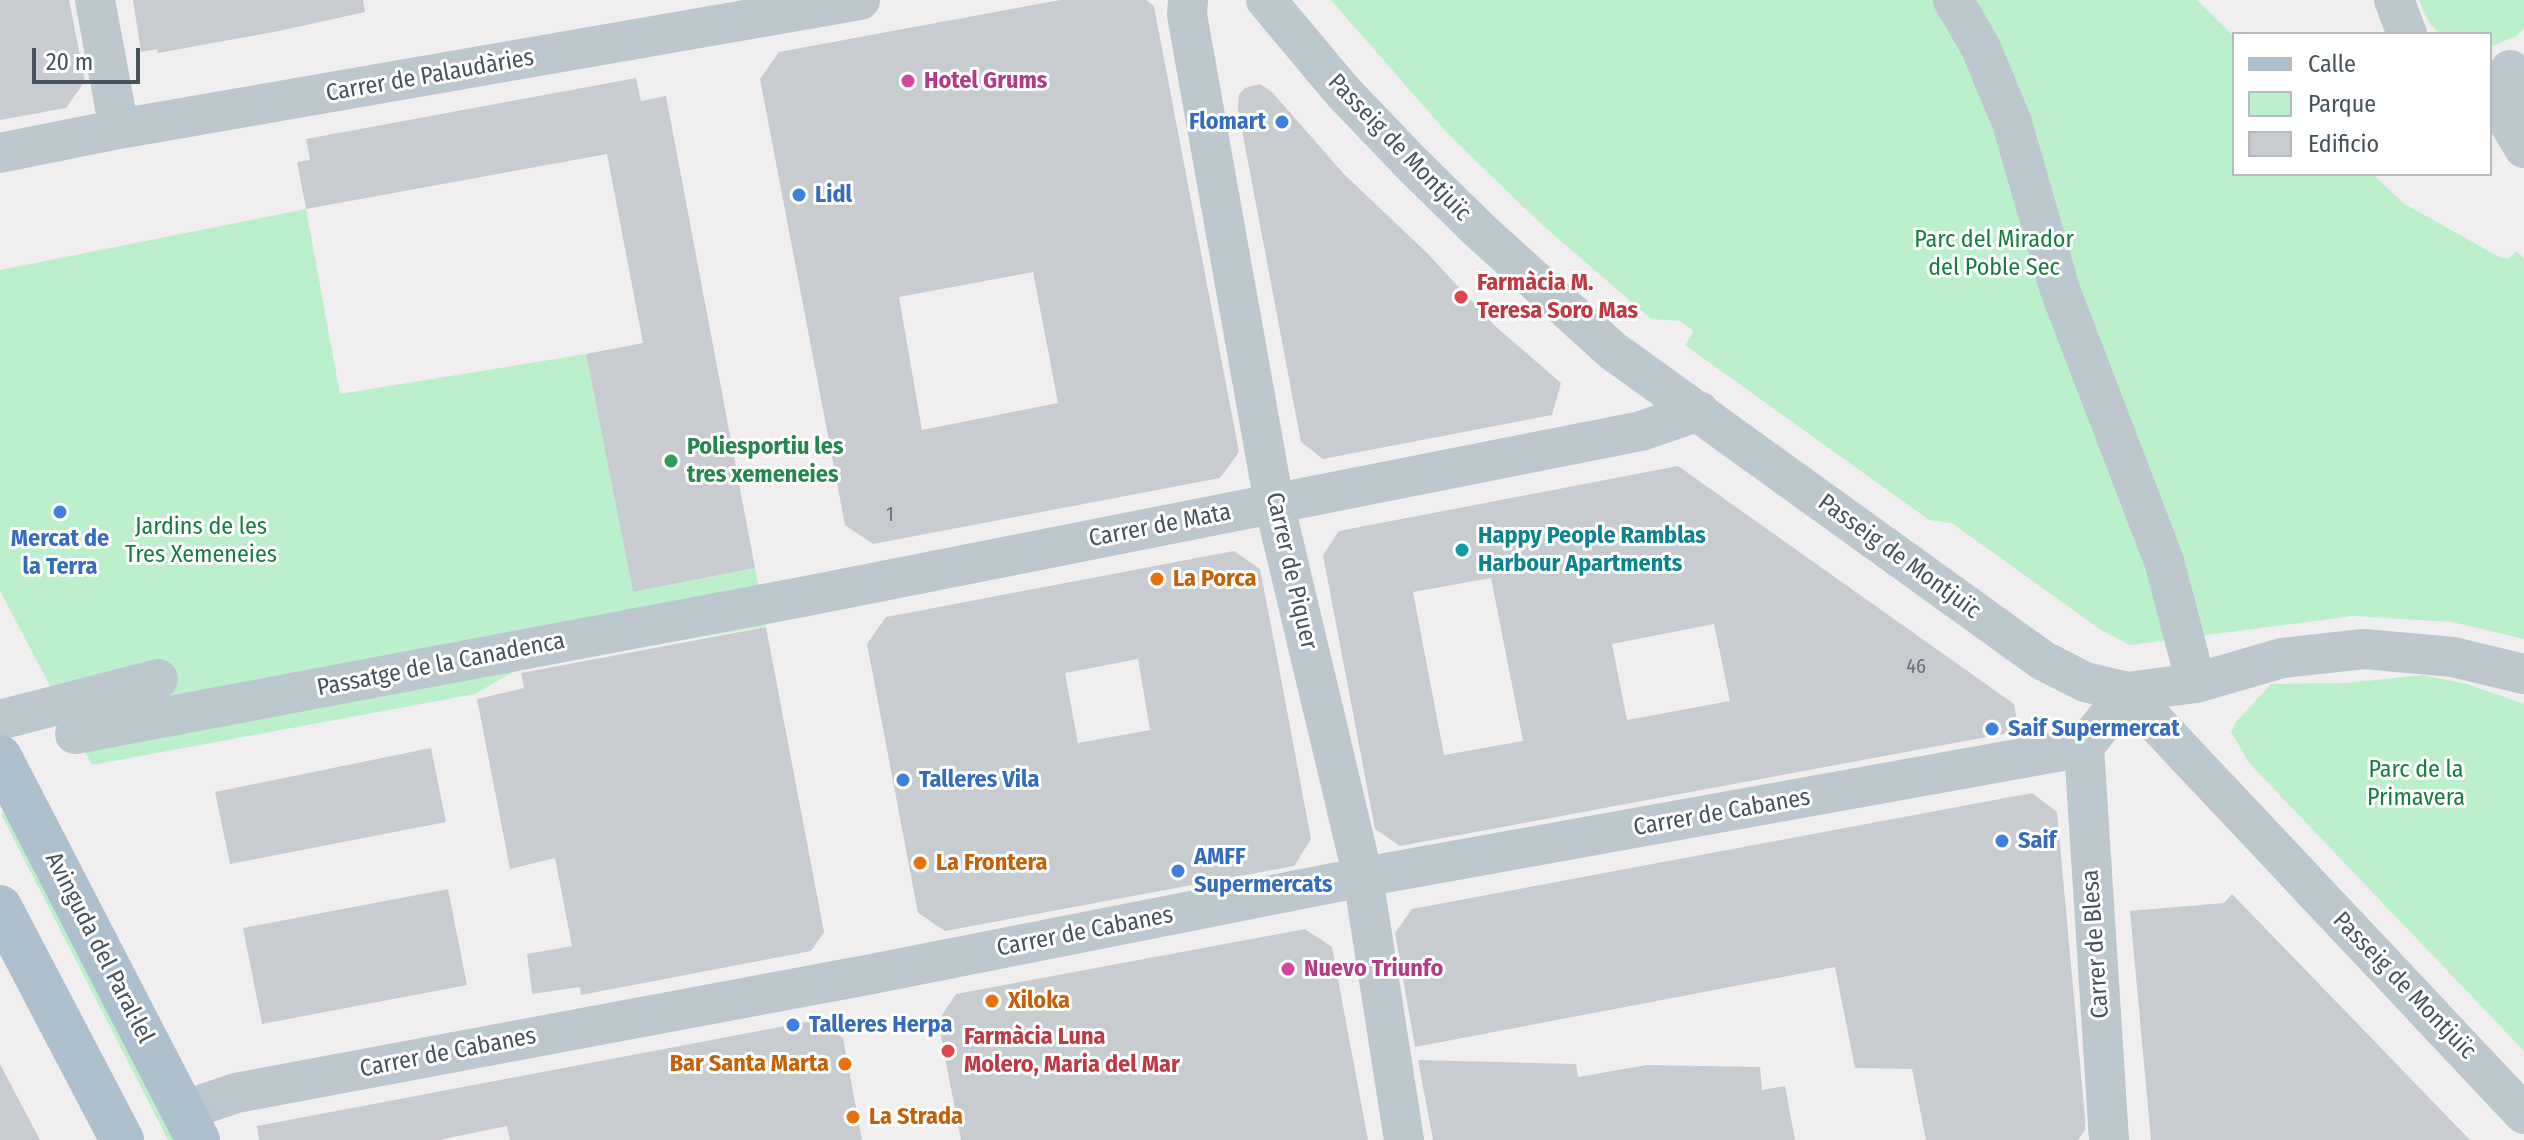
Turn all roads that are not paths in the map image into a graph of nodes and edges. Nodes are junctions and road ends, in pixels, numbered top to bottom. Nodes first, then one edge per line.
1 (95, 0) edge
2 (860, 0) edge
3 (1188, 0) edge
4 (1266, 0) edge
5 (1953, 0) edge
6 (2394, 0) edge
7 (695, 15) edge
8 (2406, 32) edge
9 (2508, 68) edge
10 (2492, 125) edge
11 (119, 129) junction
12 (2524, 148) edge
13 (0, 153) edge
14 (2524, 155) edge
15 (1699, 411) junction
16 (1274, 503) junction
17 (807, 596) joint
18 (2524, 674) edge
19 (158, 679) dead end
20 (2196, 683) junction
21 (2127, 692) junction
22 (0, 720) edge
23 (75, 734) dead end
24 (2084, 747) junction
25 (0, 757) edge
26 (1363, 877) junction
27 (0, 907) edge
28 (2524, 1114) edge
29 (191, 1126) edge
30 (122, 1140) edge
31 (1404, 1140) edge
32 (2109, 1140) edge

1 - 11 street
2 - 7 street, Carrer de Palaudàries
3 - 16 street, Carrer de Piquer
4 - 15 street, Passeig de Montjuïc
5 - 20 street
6 - 8 street
7 - 11 street, Carrer de Palaudàries
9 - 12 street
10 - 14 street
11 - 13 street, Carrer de Palaudàries
15 - 16 street, Carrer de Mata
15 - 21 street, Passeig de Montjuïc
16 - 17 street, Carrer de Mata
16 - 26 street, Carrer de Piquer
17 - 23 street, Passatge de la Canadenca
18 - 20 street
19 - 22 street
20 - 21 street
21 - 24 street
21 - 28 street, Passeig de Montjuïc
24 - 26 street, Carrer de Cabanes
24 - 32 street, Carrer de Blesa
25 - 29 main road, Avinguda del Paral·lel
26 - 29 street, Carrer de Cabanes
26 - 31 street, Carrer de Piquer
27 - 30 main road

